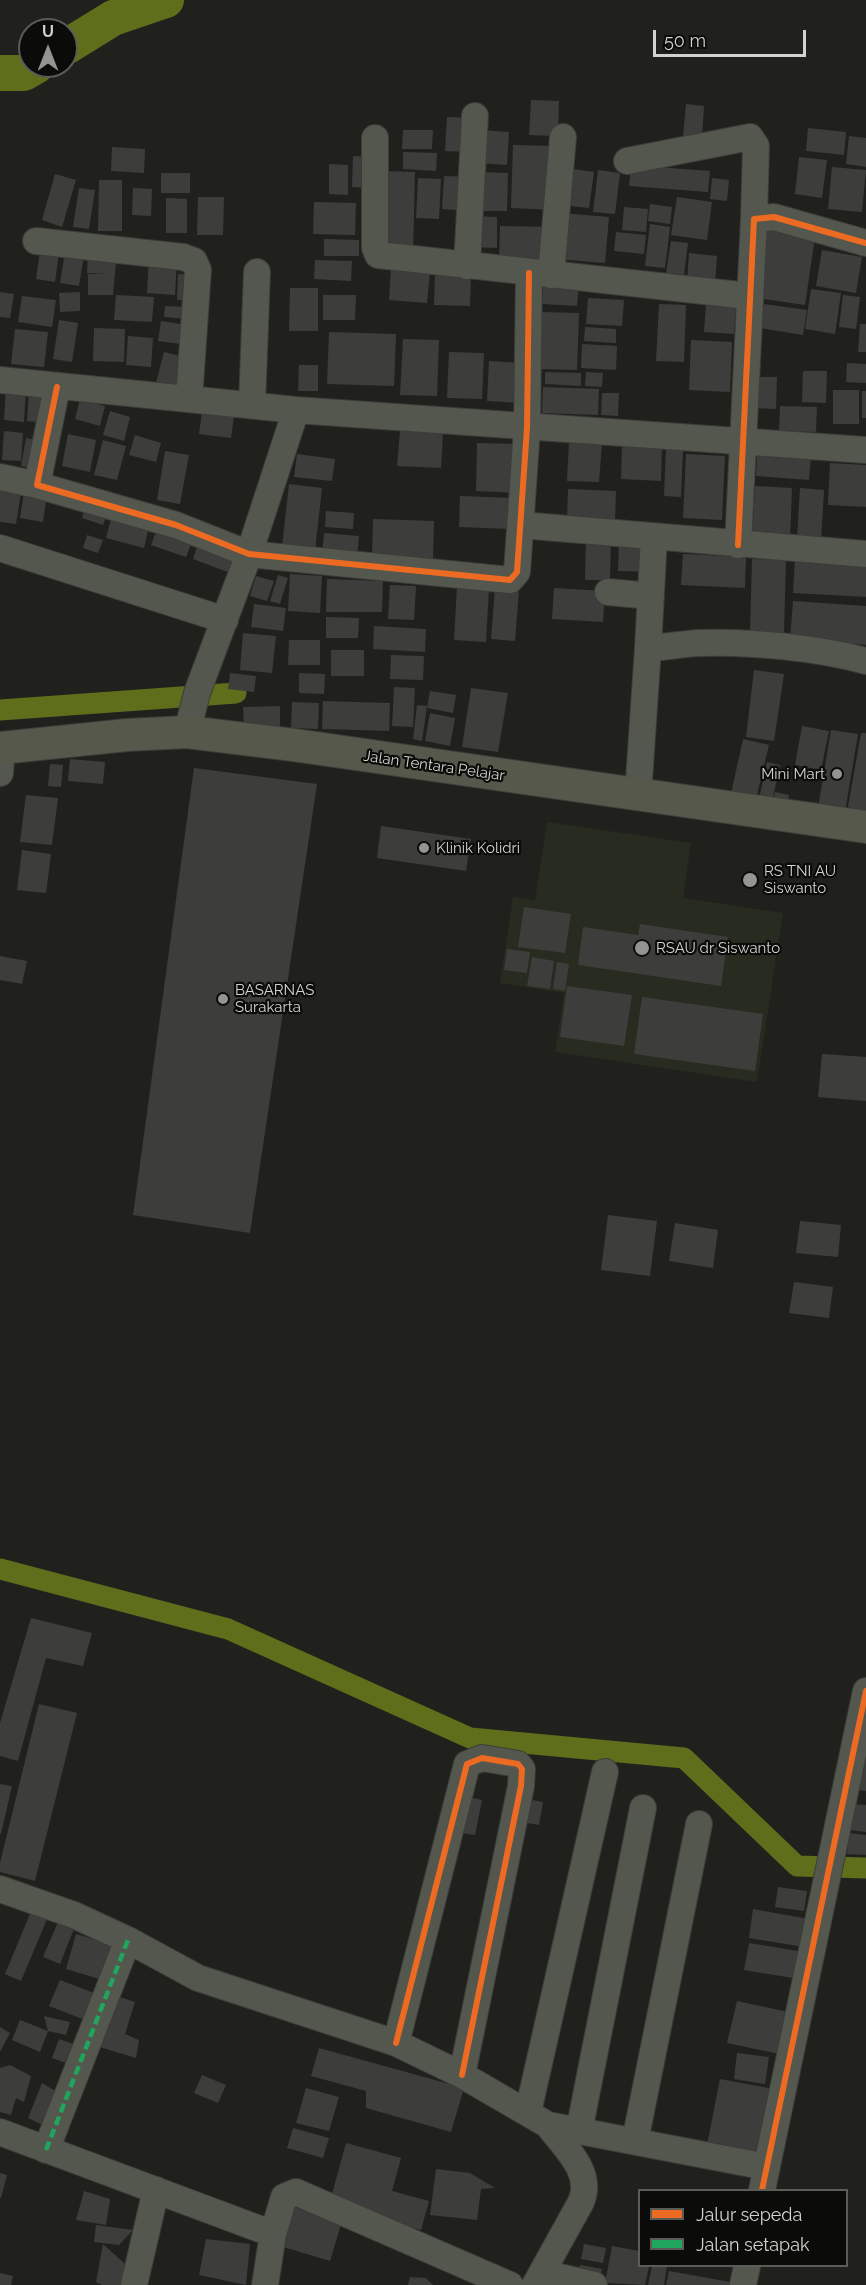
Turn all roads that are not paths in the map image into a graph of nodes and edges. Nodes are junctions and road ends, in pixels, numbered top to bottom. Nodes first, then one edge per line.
1 (475, 116) dead end
2 (563, 137) dead end
3 (375, 138) dead end
4 (627, 161) dead end
5 (754, 219) junction
6 (36, 241) dead end
7 (866, 243) edge
8 (467, 266) junction
9 (257, 272) dead end
10 (540, 274) junction
11 (749, 296) junction
12 (0, 380) edge
13 (57, 387) junction
14 (189, 399) junction
15 (252, 405) junction
16 (296, 410) junction
17 (527, 428) junction
18 (741, 441) junction
19 (866, 450) edge
20 (0, 477) edge
21 (37, 485) junction
22 (521, 525) junction
23 (654, 537) junction
24 (738, 545) junction
25 (0, 548) edge
26 (249, 554) junction
27 (866, 554) edge
28 (608, 592) dead end
29 (651, 597) junction
30 (225, 620) junction
31 (648, 648) junction
32 (866, 661) edge
33 (192, 710) junction
34 (1, 756) edge
35 (638, 795) junction
36 (866, 826) edge
37 (866, 1691) edge
38 (604, 1773) dead end
39 (855, 1797) edge
40 (643, 1808) dead end
41 (699, 1824) dead end
42 (0, 1889) edge
43 (128, 1940) junction
44 (396, 2043) junction
45 (462, 2075) junction
46 (538, 2118) junction
47 (579, 2131) junction
48 (0, 2132) edge
49 (634, 2141) junction
50 (46, 2150) junction
51 (765, 2179) edge
52 (156, 2190) junction
53 (273, 2234) junction
54 (747, 2267) edge
55 (539, 2279) edge
56 (134, 2285) edge
57 (265, 2285) edge
58 (510, 2285) edge
59 (594, 2285) edge
60 (743, 2285) edge

1 - 8 street
2 - 10 street
3 - 8 street
4 - 5 street
5 - 7 street
5 - 11 street
6 - 14 street
8 - 10 street
9 - 15 street
10 - 11 street
10 - 17 street
11 - 18 street
12 - 13 street
13 - 14 street
13 - 21 street
14 - 15 street
15 - 16 street
16 - 17 street
16 - 26 street
17 - 18 street
17 - 22 street
18 - 19 street
18 - 24 street
20 - 21 street
21 - 26 street
22 - 23 street
22 - 26 street
23 - 24 street
23 - 29 street
24 - 27 street
25 - 30 street
26 - 30 street
28 - 29 street
29 - 31 street
30 - 33 street
31 - 32 street
31 - 35 street
33 - 34 main road, Jalan Tentara Pelajar
33 - 35 main road, Jalan Tentara Pelajar
35 - 36 main road, Jalan Tentara Pelajar
37 - 39 street
38 - 46 street
39 - 51 street
40 - 47 street
41 - 49 street
42 - 43 street
43 - 44 street
43 - 50 street
44 - 45 street
44 - 45 street
45 - 46 street
46 - 47 street
46 - 55 street
47 - 49 street
48 - 50 street
49 - 51 street
50 - 52 street
52 - 53 street
52 - 56 street
53 - 57 street
53 - 58 street
54 - 60 street
55 - 59 street

